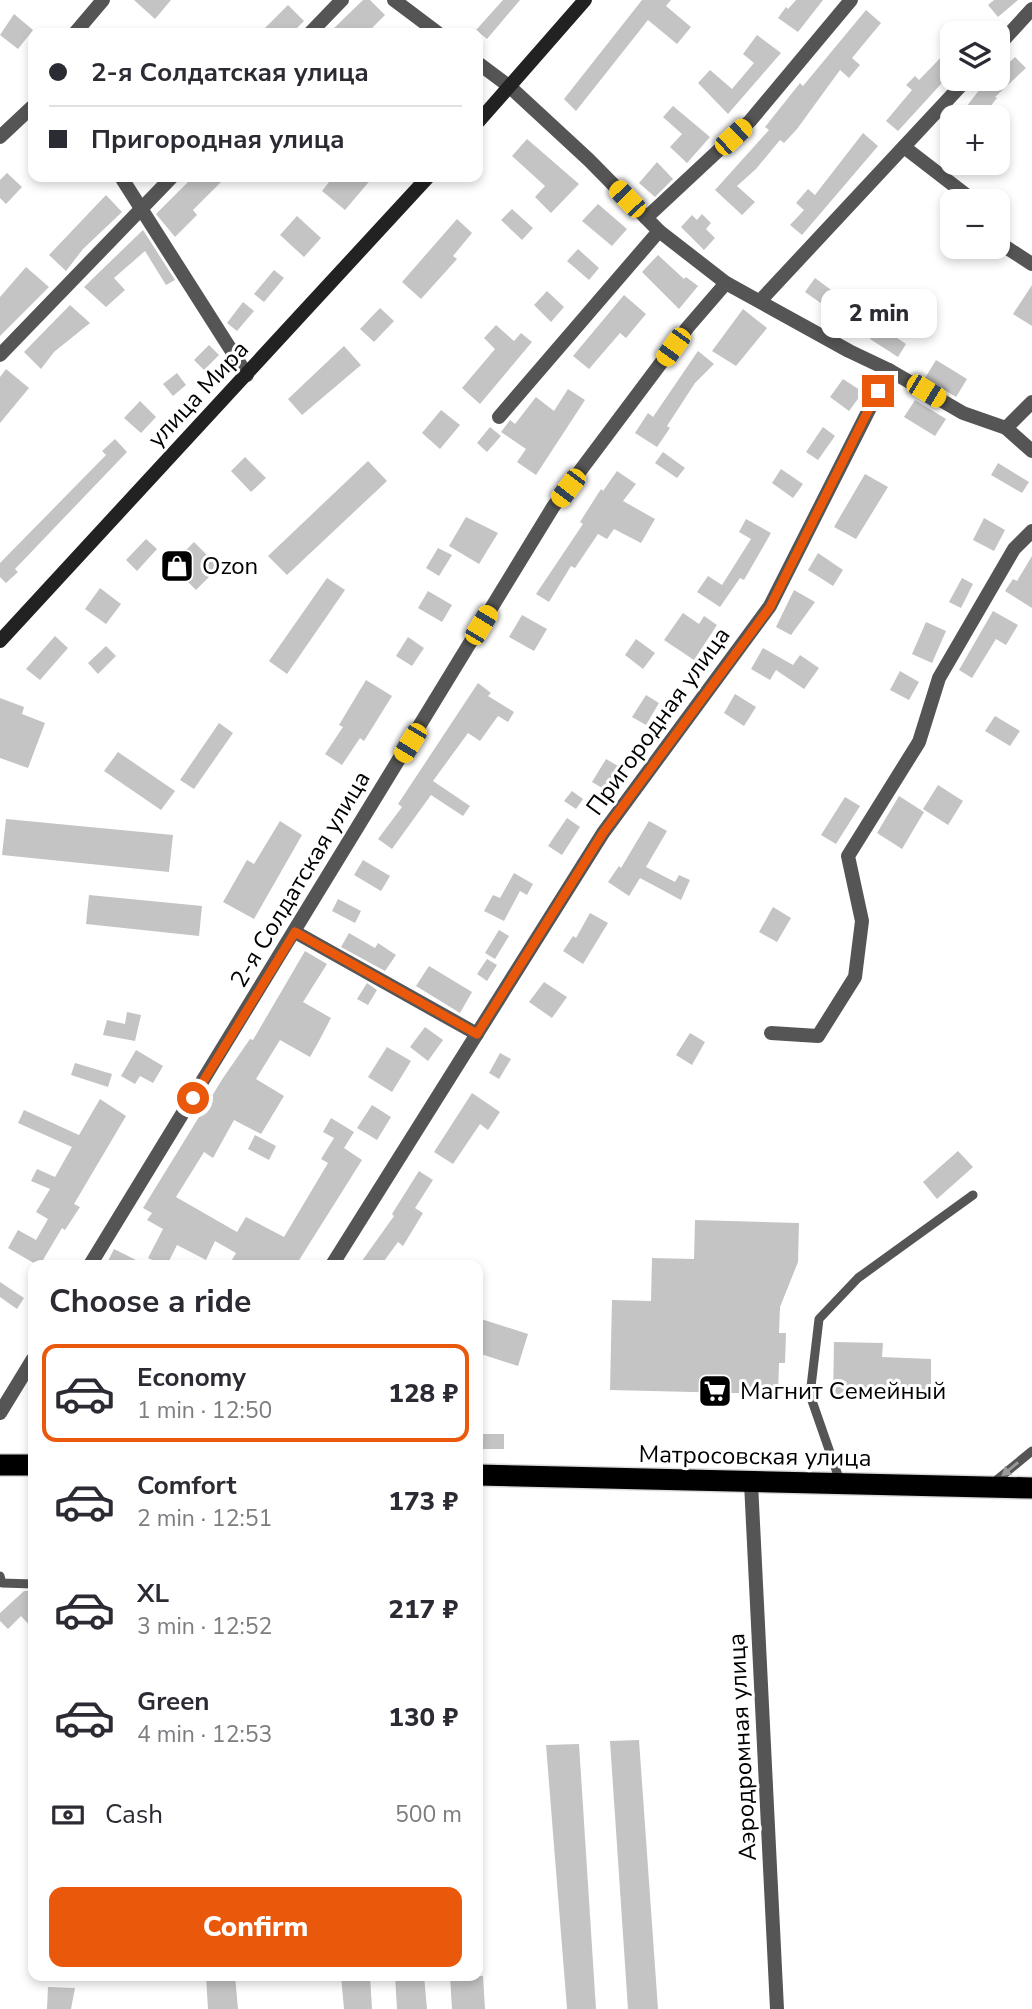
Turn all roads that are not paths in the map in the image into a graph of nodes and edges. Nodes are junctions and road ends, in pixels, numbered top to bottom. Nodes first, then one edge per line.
1 (103, 0) edge
2 (342, 0) edge
3 (394, 0) edge
4 (584, 0) edge
5 (851, 0) edge
6 (1032, 9) edge
7 (79, 28) edge
8 (315, 28) edge
9 (431, 28) edge
10 (1010, 33) edge
11 (483, 67) edge
12 (510, 87) junction
13 (956, 91) edge
14 (28, 111) edge
15 (483, 117) edge
16 (0, 137) edge
17 (904, 147) junction
18 (124, 182) edge
19 (167, 182) edge
20 (423, 182) edge
21 (958, 189) edge
22 (142, 208) junction
23 (646, 218) junction
24 (659, 231) junction
25 (1010, 250) edge
26 (1032, 264) edge
27 (726, 283) junction
28 (760, 301) junction
29 (0, 355) edge
30 (889, 370) junction
31 (247, 375) junction
32 (1032, 402) edge
33 (499, 417) dead end
34 (1006, 428) junction
35 (1032, 451) edge
36 (1032, 531) edge
37 (0, 641) edge
38 (295, 932) junction
39 (771, 1033) dead end
40 (477, 1034) junction
41 (973, 1195) dead end
42 (93, 1260) edge
43 (335, 1260) edge
44 (28, 1367) edge
45 (0, 1413) edge
46 (1032, 1451) edge
47 (0, 1465) edge
48 (28, 1465) edge
49 (483, 1475) edge
50 (751, 1483) junction
51 (841, 1484) junction
52 (987, 1488) junction
53 (1032, 1488) edge
54 (0, 1576) edge
55 (28, 1584) edge
56 (778, 2009) edge

1 - 7 street
2 - 8 street
3 - 9 street
4 - 12 street
5 - 23 street
6 - 10 street
11 - 12 street
12 - 15 street
12 - 23 street
13 - 17 street
14 - 16 street
17 - 21 street
17 - 28 street
18 - 22 street
19 - 22 street
20 - 31 street, улица Мира
22 - 29 street
22 - 31 street
23 - 24 street
24 - 27 street
24 - 33 street
25 - 26 street
27 - 28 street
27 - 38 street, 2-я Солдатская улица
28 - 30 street
30 - 34 street
30 - 40 street, Пригородная улица
31 - 37 street, улица Мира
32 - 34 street
34 - 35 street
36 - 39 street
38 - 40 street
38 - 42 street, 2-я Солдатская улица
40 - 43 street, Пригородная улица
41 - 51 lane
44 - 45 street
46 -> 52 lane
47 - 48 highway
49 - 50 highway, Матросовская улица
50 - 51 highway, Матросовская улица
50 - 56 street, Аэродромная улица
51 - 52 highway, Матросовская улица
52 - 53 highway, Матросовская улица
54 - 55 lane

